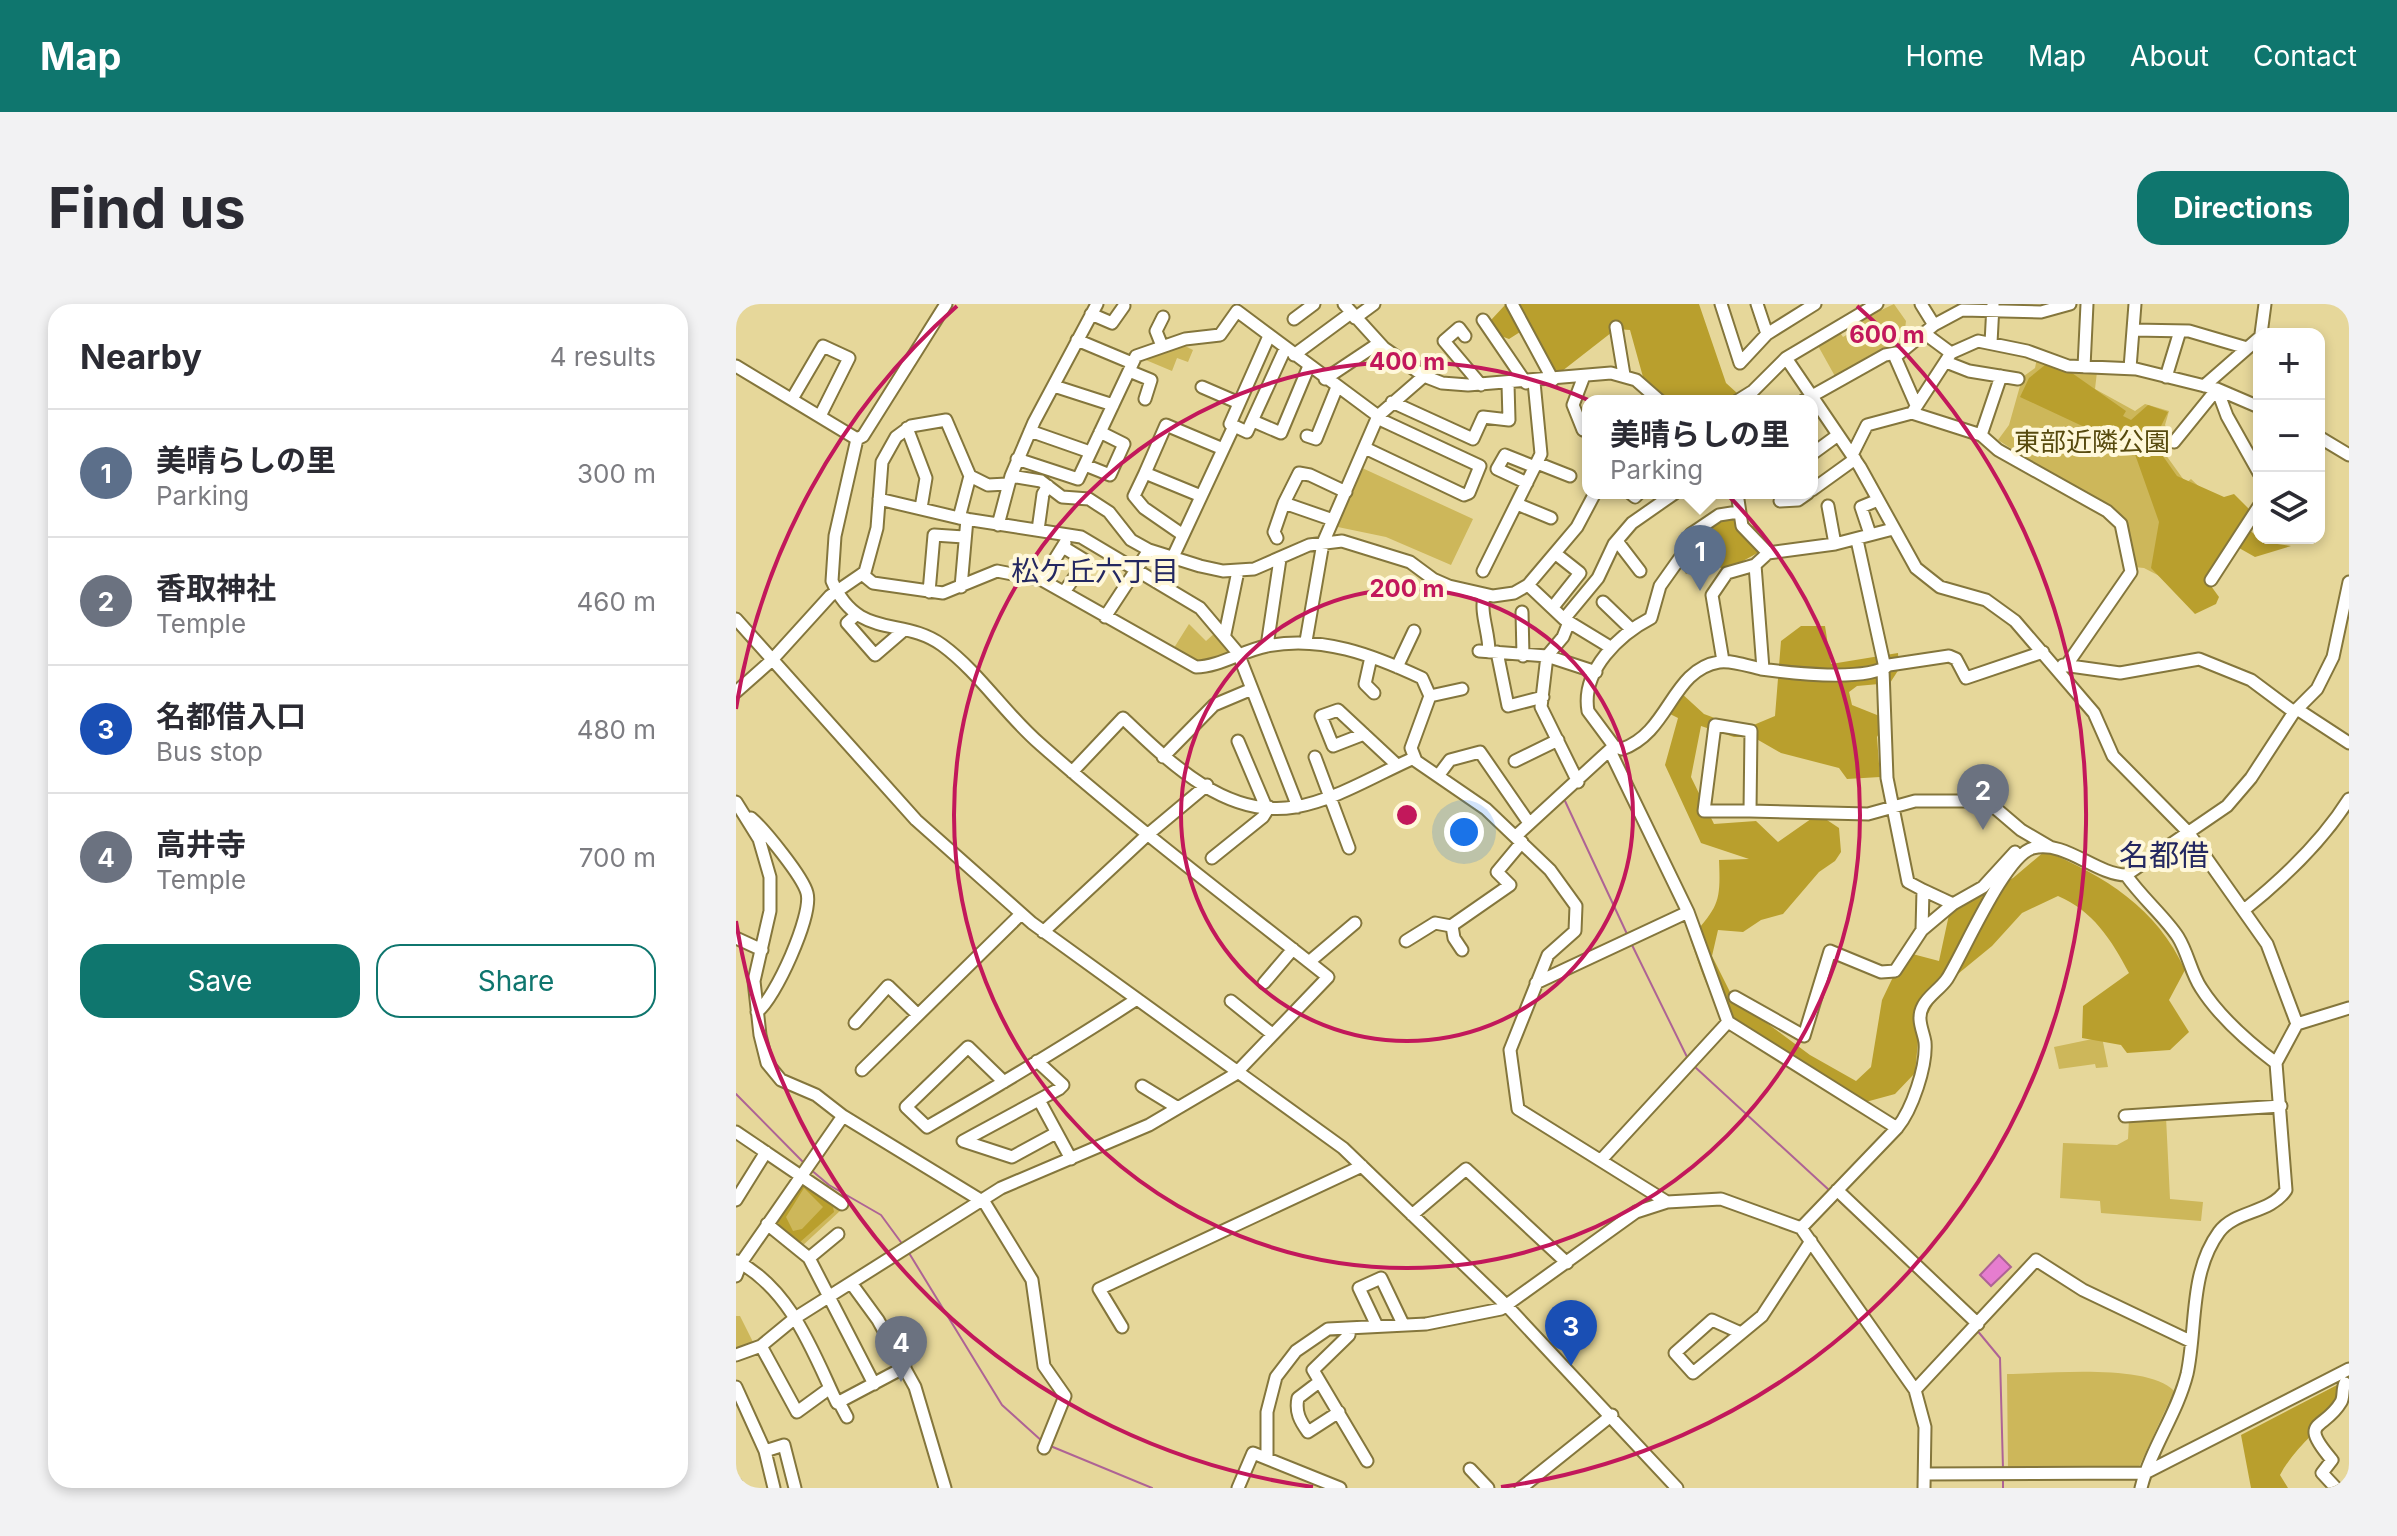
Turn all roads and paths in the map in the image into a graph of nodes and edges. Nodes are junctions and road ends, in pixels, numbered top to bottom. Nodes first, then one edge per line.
1 (946, 304) edge
2 (1314, 304) edge
3 (1374, 304) edge
4 (1512, 304) edge
5 (1721, 304) edge
6 (1757, 304) edge
7 (1815, 304) edge
8 (1877, 304) edge
9 (1921, 304) edge
10 (2070, 304) edge
11 (2087, 304) edge
12 (2135, 304) edge
13 (2265, 304) edge
14 (1124, 306) edge
15 (1992, 306) edge
16 (1961, 307) edge
17 (1235, 308) edge
18 (1094, 309) edge
19 (1794, 310) edge
20 (1350, 312) edge
21 (1163, 316) dead end
22 (1294, 319) dead end
23 (1483, 320) dead end
24 (1616, 327) dead end
25 (2261, 328) edge
26 (1929, 329) junction
27 (2133, 330) junction
28 (2180, 331) junction
29 (1767, 334) junction
30 (1269, 336) junction
31 (1465, 336) dead end
32 (1077, 340) junction
33 (2253, 342) edge
34 (1379, 343) junction
35 (1991, 343) junction
36 (1162, 346) junction
37 (2247, 348) junction
38 (1290, 352) junction
39 (1896, 353) junction
40 (1786, 358) junction
41 (1948, 358) junction
42 (736, 366) edge
43 (1309, 366) junction
44 (1130, 367) junction
45 (2084, 367) junction
46 (2130, 368) junction
47 (1624, 375) junction
48 (1424, 376) junction
49 (1584, 376) junction
50 (2001, 376) junction
51 (2166, 377) junction
52 (1325, 379) junction
53 (2018, 379) dead end
54 (1553, 380) junction
55 (1530, 382) junction
56 (1508, 384) junction
57 (1481, 385) junction
58 (1054, 386) junction
59 (2204, 386) junction
60 (1202, 387) dead end
61 (1337, 387) junction
62 (2217, 389) junction
63 (1653, 395) edge
64 (1747, 395) edge
65 (1806, 395) edge
66 (1813, 395) edge
67 (792, 399) junction
68 (1145, 399) dead end
69 (1392, 402) junction
70 (1239, 403) junction
71 (2253, 404) edge
72 (1113, 405) junction
73 (1914, 409) junction
74 (1818, 415) edge
75 (820, 416) junction
76 (1378, 417) junction
77 (1253, 421) junction
78 (1234, 426) junction
79 (907, 428) junction
80 (1582, 428) edge
81 (1030, 431) junction
82 (1100, 432) junction
83 (1838, 435) junction
84 (1981, 435) junction
85 (1307, 436) dead end
86 (857, 439) junction
87 (2325, 441) edge
88 (2174, 442) dead end
89 (1365, 448) junction
90 (1223, 449) junction
91 (1818, 450) edge
92 (1090, 452) junction
93 (2349, 455) edge
94 (1853, 457) junction
95 (1017, 459) junction
96 (1085, 465) junction
97 (1536, 465) junction
98 (2258, 472) edge
99 (1145, 473) junction
100 (970, 476) junction
101 (1570, 476) dead end
102 (1009, 480) junction
103 (1527, 483) junction
104 (1818, 483) edge
105 (1048, 486) junction
106 (1346, 492) junction
107 (1201, 496) junction
108 (879, 499) junction
109 (1593, 499) edge
110 (1666, 499) edge
111 (1737, 499) edge
112 (1787, 499) edge
113 (1878, 500) junction
114 (1780, 501) dead end
115 (1284, 503) junction
116 (1517, 504) junction
117 (1828, 506) dead end
118 (921, 508) junction
119 (1738, 512) junction
120 (2253, 515) edge
121 (1551, 518) dead end
122 (963, 519) junction
123 (1333, 520) junction
124 (998, 525) junction
125 (1893, 529) junction
126 (1038, 530) junction
127 (1870, 534) junction
128 (1069, 535) junction
129 (1183, 535) junction
130 (964, 537) junction
131 (1277, 538) dead end
132 (1857, 540) junction
133 (1617, 541) junction
134 (1323, 543) junction
135 (1835, 544) junction
136 (1063, 547) junction
137 (1149, 550) junction
138 (1768, 553) junction
139 (1556, 554) junction
140 (1172, 559) junction
141 (1280, 559) junction
142 (1755, 565) junction
143 (1137, 569) junction
144 (1238, 571) junction
145 (1483, 571) dead end
146 (1640, 571) dead end
147 (862, 574) junction
148 (1042, 580) junction
149 (2211, 580) dead end
150 (2349, 582) edge
151 (1528, 585) junction
152 (961, 587) junction
153 (837, 591) junction
154 (929, 592) junction
155 (1064, 592) junction
156 (1484, 595) junction
157 (1603, 602) dead end
158 (1553, 607) junction
159 (1522, 612) dead end
160 (857, 614) junction
161 (1105, 617) junction
162 (2346, 618) edge
163 (736, 619) edge
164 (1566, 620) junction
165 (1630, 628) junction
166 (904, 630) junction
167 (1414, 631) dead end
168 (1225, 634) junction
169 (1306, 641) junction
170 (1267, 646) junction
171 (1610, 647) junction
172 (1488, 652) junction
173 (1238, 653) junction
174 (1523, 656) junction
175 (1547, 656) junction
176 (2047, 656) junction
177 (1371, 657) junction
178 (771, 661) junction
179 (1723, 661) junction
180 (2066, 666) junction
181 (1397, 667) junction
182 (1763, 669) junction
183 (1884, 669) junction
184 (1596, 672) junction
185 (1252, 689) junction
186 (1462, 689) dead end
187 (736, 692) edge
188 (1374, 693) dead end
189 (1430, 696) junction
190 (1543, 697) junction
191 (2296, 710) junction
192 (1364, 734) dead end
193 (1558, 740) junction
194 (1238, 741) dead end
195 (2349, 743) edge
196 (1612, 748) junction
197 (1163, 757) junction
198 (1315, 757) dead end
199 (1414, 758) junction
200 (1515, 761) dead end
201 (1397, 765) junction
202 (1072, 772) junction
203 (1438, 776) junction
204 (1578, 782) junction
205 (1207, 785) junction
206 (1329, 795) junction
207 (2349, 799) edge
208 (739, 807) edge
209 (1267, 807) junction
210 (1298, 807) junction
211 (1892, 808) junction
212 (1750, 811) junction
213 (2339, 816) junction
214 (1529, 823) junction
215 (2349, 826) edge
216 (2188, 832) junction
217 (1146, 836) junction
218 (1519, 839) junction
219 (2050, 847) junction
220 (1349, 848) dead end
221 (2031, 848) junction
222 (1212, 858) dead end
223 (2126, 875) junction
224 (1923, 890) junction
225 (1953, 904) junction
226 (2244, 910) junction
227 (1688, 912) junction
228 (1021, 914) junction
229 (1355, 923) dead end
230 (1452, 926) junction
231 (1922, 930) junction
232 (1043, 932) junction
233 (736, 938) edge
234 (1406, 941) dead end
235 (1293, 949) junction
236 (762, 950) junction
237 (1462, 950) dead end
238 (1309, 962) junction
239 (1264, 983) dead end
240 (1536, 983) junction
241 (1735, 997) dead end
242 (1137, 999) junction
243 (1231, 1001) dead end
244 (2349, 1008) edge
245 (757, 1012) junction
246 (918, 1015) junction
247 (1728, 1022) junction
248 (855, 1023) dead end
249 (2297, 1024) junction
250 (1272, 1034) junction
251 (1037, 1061) junction
252 (2276, 1063) junction
253 (862, 1070) dead end
254 (1238, 1071) junction
255 (1004, 1082) junction
256 (1142, 1086) dead end
257 (1039, 1100) junction
258 (2281, 1106) junction
259 (1178, 1108) junction
260 (843, 1116) junction
261 (2125, 1116) dead end
262 (1897, 1128) junction
263 (736, 1132) edge
264 (1056, 1133) junction
265 (736, 1140) edge
266 (766, 1152) junction
267 (1071, 1159) junction
268 (1601, 1160) junction
269 (1362, 1166) junction
270 (802, 1174) junction
271 (740, 1185) edge
272 (1834, 1193) junction
273 (736, 1200) edge
274 (982, 1200) junction
275 (1667, 1202) junction
276 (842, 1204) dead end
277 (1412, 1215) junction
278 (767, 1224) junction
279 (1801, 1228) junction
280 (838, 1234) dead end
281 (1811, 1241) junction
282 (809, 1258) junction
283 (738, 1262) edge
284 (1567, 1263) junction
285 (736, 1276) edge
286 (851, 1283) junction
287 (829, 1295) junction
288 (1507, 1306) junction
289 (795, 1318) junction
290 (1403, 1324) junction
291 (1377, 1326) junction
292 (1122, 1327) dead end
293 (1350, 1328) junction
294 (1975, 1328) junction
295 (1741, 1333) junction
296 (2190, 1341) junction
297 (761, 1346) junction
298 (736, 1355) edge
299 (905, 1367) junction
300 (2345, 1379) edge
301 (1319, 1382) junction
302 (874, 1384) junction
303 (736, 1387) edge
304 (830, 1388) junction
305 (1915, 1390) junction
306 (839, 1402) junction
307 (1339, 1412) junction
308 (1612, 1415) junction
309 (847, 1417) dead end
310 (1045, 1445) dead end
311 (765, 1451) junction
312 (1267, 1458) junction
313 (1367, 1461) dead end
314 (1470, 1469) dead end
315 (2145, 1473) junction
316 (1925, 1474) junction
317 (1671, 1486) edge
318 (774, 1488) edge
319 (795, 1488) edge
320 (945, 1488) edge
321 (1238, 1488) edge
322 (1340, 1488) edge
323 (1488, 1488) edge
324 (1521, 1488) edge
325 (1924, 1488) edge
326 (2141, 1488) edge
327 (2336, 1488) edge

1 - 86 street
2 - 22 street
3 - 20 street
4 - 54 street
5 - 29 street
6 - 29 street
7 - 19 street
8 - 40 street
9 - 26 street
10 - 15 street
11 - 45 street
12 - 27 street
13 - 25 street
14 - 18 street
15 - 16 street
15 - 35 street
16 - 26 street
17 - 30 street
17 - 36 street
18 - 32 street
19 - 29 street
20 - 34 street
20 - 38 street
21 - 36 street
23 - 55 street
24 - 47 street
26 - 39 street
26 - 41 street
27 - 28 street
27 - 46 street
28 - 37 street
28 - 51 street
30 - 38 street
30 - 70 street
31 - 57 street
32 - 44 street
32 - 58 street
33 - 37 street
34 - 48 street
34 - 52 street
35 - 41 street
35 - 45 street
36 - 44 street
37 - 59 street
38 - 43 street
38 - 77 street
39 - 66 street
39 - 73 street
40 - 64 street
40 - 65 street
41 - 50 street
41 - 73 street
42 - 67 street
43 - 52 street
43 - 77 street
44 - 68 street
44 - 72 street
45 - 46 street
46 - 51 street
47 - 49 street
47 - 63 street
48 - 57 street
48 - 69 street
49 - 54 street
49 - 80 street
50 - 53 street
50 - 84 street
51 - 59 street
52 - 61 street
54 - 55 street
55 - 56 street
55 - 97 street
56 - 57 street
56 - 69 street
58 - 72 street
58 - 81 street
59 - 62 street
60 - 70 street
61 - 76 street
61 - 85 street
62 - 71 street
62 - 88 street
62 - 98 street
67 - 75 street
67 - 75 street
69 - 76 street
70 - 78 street
72 - 82 street
73 - 84 street
73 - 94 street
74 - 83 street
75 - 86 street
76 - 89 street
76 - 89 street
77 - 78 street
78 - 90 street
79 - 100 street
79 - 108 street
79 - 118 street
81 - 92 street
81 - 95 street
82 - 92 street
82 - 96 street
83 - 91 street
83 - 94 street
84 - 180 street
86 - 153 street
87 - 93 street
89 - 106 street
90 - 99 street
90 - 107 street
92 - 96 street
94 - 104 street
94 - 113 street
95 - 96 street
95 - 102 street
97 - 101 street
97 - 103 street
97 - 103 street
99 - 107 street
99 - 129 street
100 - 102 street
100 - 122 street
102 - 105 street
102 - 124 street
103 - 116 street
105 - 126 street
105 - 137 street
106 - 115 street
106 - 123 street
107 - 129 street
108 - 118 street
108 - 147 street
109 - 139 street
110 - 133 street
111 - 119 street
112 - 114 street
113 - 125 street
113 - 127 street
115 - 123 street
115 - 131 street
116 - 121 street
116 - 145 street
117 - 135 street
118 - 122 street
119 - 138 street
119 - 165 street
120 - 149 street
122 - 124 street
122 - 130 street
123 - 134 street
124 - 126 street
125 - 127 street
125 - 176 street
126 - 128 street
127 - 132 street
128 - 136 street
128 - 143 street
129 - 140 street
130 - 152 street
130 - 154 street
132 - 135 street
132 - 183 street
133 - 146 street
133 - 164 street
134 - 141 street
134 - 156 street
134 - 169 street
135 - 138 street
136 - 148 street
136 - 155 street
137 - 140 street
137 - 143 street
138 - 142 street
139 - 151 street
139 - 158 street
140 - 144 street
141 - 144 street
141 - 170 street
142 - 179 street
142 - 182 street
143 - 161 street
143 - 168 street
144 - 168 street
147 - 153 street
147 - 154 street
148 - 152 street
148 - 155 street
150 - 162 street
151 - 156 street
151 - 158 street
152 - 154 street
153 - 160 street
153 - 178 street
155 - 161 street
156 - 172 street
157 - 165 street
158 - 164 street
159 - 174 street
160 - 166 street
160 - 166 street
161 - 173 street
162 - 191 street
163 - 178 street
164 - 171 street
164 - 175 street
165 - 171 street
166 - 202 street
167 - 181 street
168 - 173 street
169 - 170 street
169 - 177 street
170 - 173 street
171 - 184 street
172 - 174 street
172 - 190 street
173 - 185 street
174 - 175 street
175 - 184 street
175 - 190 street
176 - 180 street
176 - 183 street
176 - 216 street
177 - 181 street
177 - 188 street
178 - 187 street
178 - 228 street
179 - 182 street
179 - 196 street
180 - 191 street
181 - 189 street
182 - 183 street
183 - 211 street
184 - 196 street
185 - 197 street
185 - 210 street
186 - 189 street
189 - 199 street
190 - 193 street
191 - 195 street
191 - 216 street
192 - 201 street
193 - 200 street
193 - 204 street
194 - 209 street
196 - 204 street
196 - 227 street
197 - 202 street
197 - 205 street
198 - 206 street
199 - 201 street
199 - 203 street
201 - 206 street
202 - 217 street
203 - 214 street
203 - 218 street
204 - 214 street
205 - 209 street
205 - 217 street
206 - 210 street
206 - 220 street
207 - 213 street
208 - 236 street
208 - 245 street
209 - 210 street
209 - 222 street
211 - 212 street
211 - 219 street
211 - 224 street
212 - 212 street
213 - 215 street
213 - 226 street
214 - 218 street
216 - 223 street
216 - 226 street
217 - 232 street
217 - 235 street
218 - 230 street
218 - 240 street
219 - 221 street
219 - 223 street
221 - 225 street
221 - 262 street
223 - 252 street
224 - 225 street
224 - 231 street
225 - 231 street
226 - 249 street
227 - 240 street
227 - 247 street
228 - 232 street
228 - 246 street
229 - 238 street
230 - 234 street
230 - 237 street
231 - 241 street
232 - 242 street
233 - 236 street
235 - 238 street
235 - 239 street
236 - 245 street
238 - 250 street
240 - 268 street
242 - 251 street
242 - 254 street
243 - 250 street
244 - 249 street
245 - 260 street
246 - 248 street
246 - 253 street
247 - 262 street
247 - 268 street
249 - 252 street
250 - 254 street
251 - 255 street
251 - 257 street
252 - 258 street
254 - 259 street
254 - 269 street
255 - 255 street
256 - 259 street
257 - 264 street
257 - 264 street
258 - 261 street
258 - 296 street
259 - 267 street
260 - 270 street
260 - 274 street
262 - 272 street
263 - 266 street
264 - 267 street
265 - 266 street
266 - 270 street
266 - 271 street
267 - 274 street
268 - 275 street
269 - 277 street
269 - 292 street
270 - 276 street
270 - 278 street
271 - 273 street
272 - 279 street
272 - 294 street
274 - 286 street
274 - 310 street
275 - 279 street
275 - 284 street
277 - 284 street
277 - 288 street
278 - 282 street
278 - 283 street
279 - 281 street
280 - 282 street
281 - 295 street
281 - 305 street
282 - 287 street
283 - 285 street
283 - 289 street
284 - 288 street
286 - 287 street
286 - 299 street
287 - 289 street
287 - 302 street
288 - 290 street
288 - 308 street
289 - 297 street
289 - 304 street
290 - 291 street
290 - 291 street
291 - 293 street
293 - 301 street
293 - 312 street
294 - 296 street
294 - 305 street
295 - 295 street
296 - 315 street
297 - 298 street
297 - 304 street
299 - 302 street
299 - 320 street
300 - 315 street
300 - 327 street
301 - 307 street
301 - 307 street
302 - 306 street
303 - 311 street
304 - 306 street
305 - 316 street
306 - 309 street
307 - 313 street
308 - 317 street
308 - 324 street
311 - 318 street
311 - 319 street
312 - 321 street
312 - 322 street
314 - 323 street
315 - 316 street
315 - 326 street
316 - 325 street

